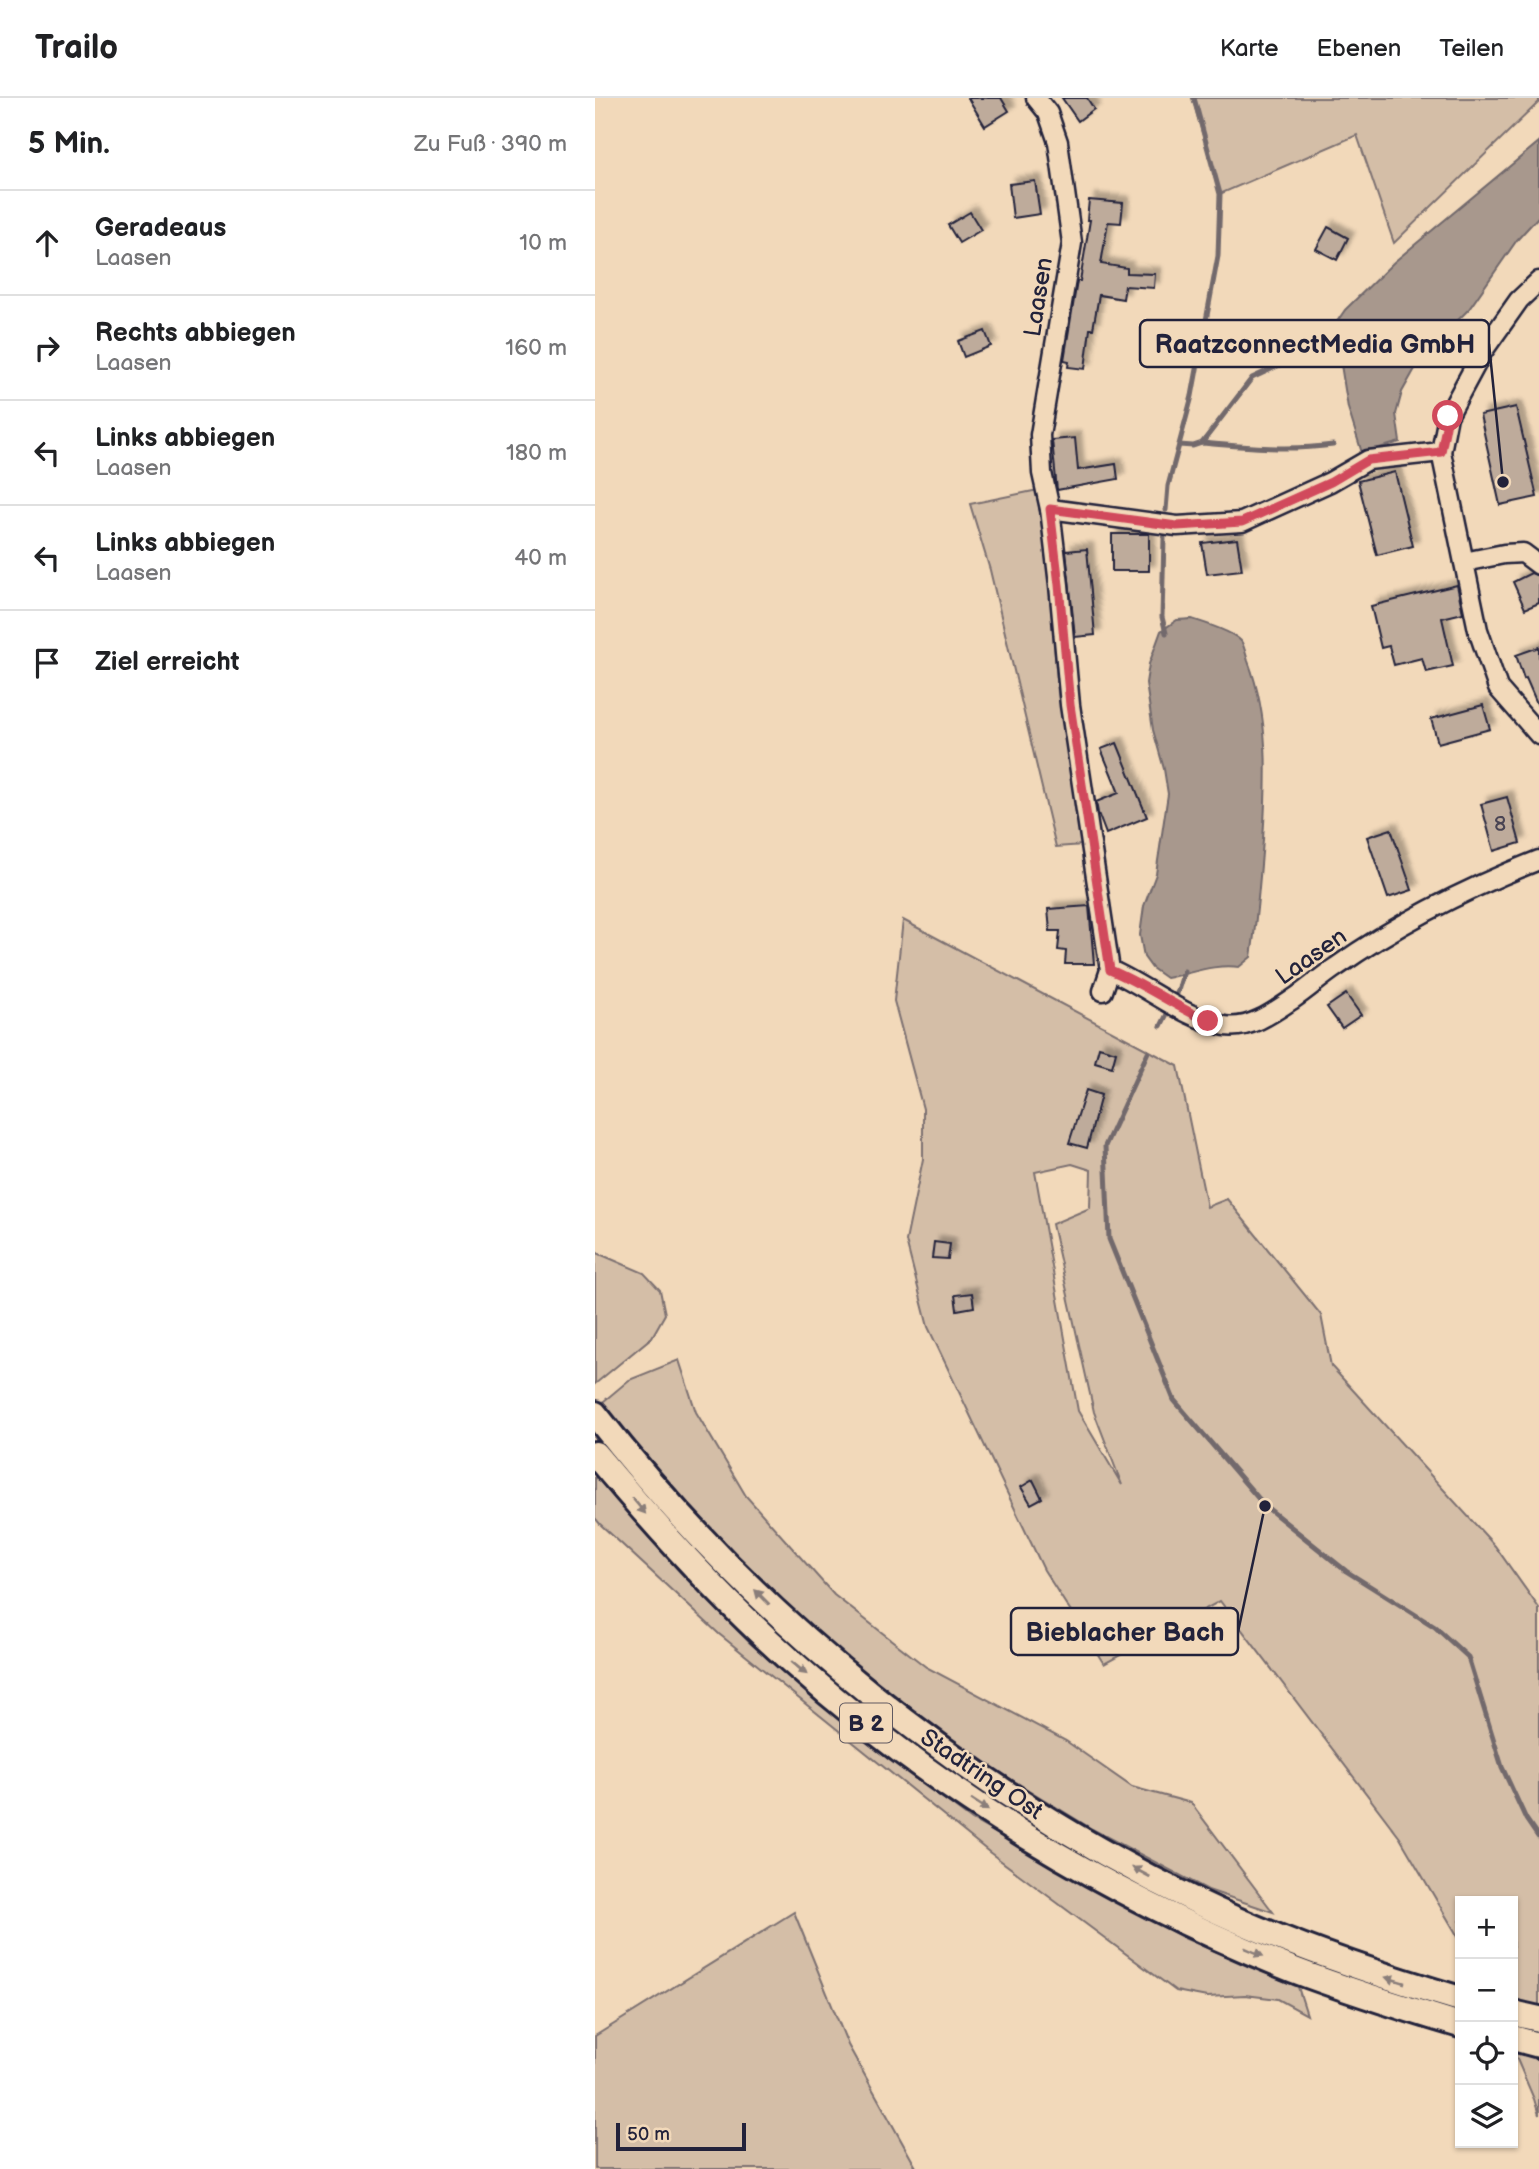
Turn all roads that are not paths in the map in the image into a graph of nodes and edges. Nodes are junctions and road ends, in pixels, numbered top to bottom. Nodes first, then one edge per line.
1 (1036, 98) edge
2 (1539, 281) edge
3 (1441, 452) junction
4 (1050, 509) junction
5 (1464, 562) junction
6 (1539, 565) edge
7 (1539, 735) edge
8 (1539, 860) edge
9 (1110, 970) junction
10 (1103, 991) dead end
11 (595, 1414) edge
12 (595, 1454) edge
13 (1196, 1914) junction
14 (1455, 1998) edge
15 (1518, 2014) edge
16 (1539, 2019) edge
17 (1455, 2024) edge
18 (1518, 2039) edge
19 (1539, 2045) edge

1 - 4 street, Laasen
2 - 3 street
3 - 4 street
3 - 5 street
4 - 9 street, Laasen
5 - 6 street
5 - 7 street
8 - 9 street, Laasen
9 - 10 street, Laasen
13 -> 11 highway, Stadtring Ost / B 2
12 -> 13 highway, Stadtring Ost / B 2
14 -> 13 highway, Stadtring Ost / B 2
13 -> 17 highway, Stadtring Ost / B 2
15 - 16 highway
18 - 19 highway

